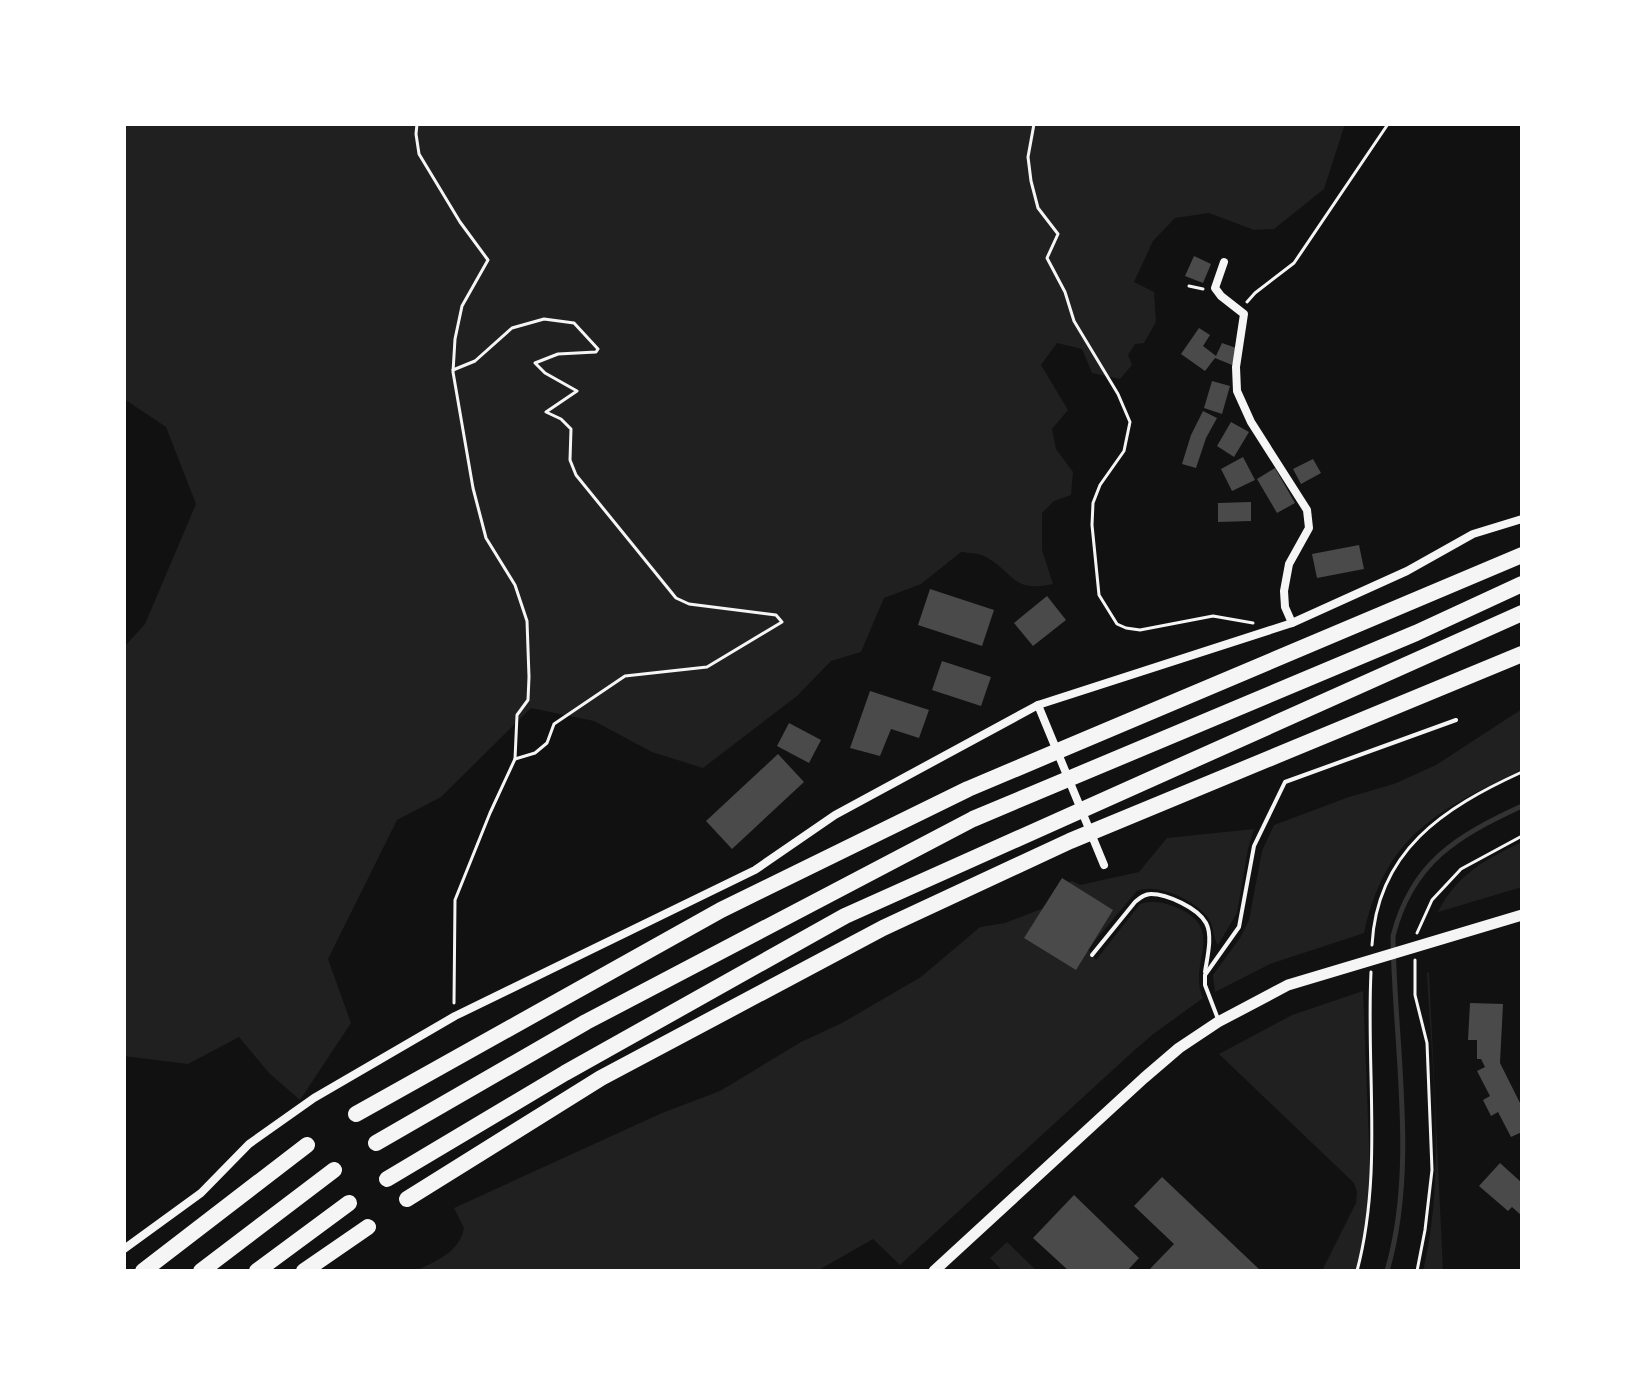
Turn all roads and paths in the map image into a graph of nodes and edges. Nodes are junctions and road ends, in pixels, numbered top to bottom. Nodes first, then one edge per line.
1 (417, 124) edge
2 (1034, 124) edge
3 (1388, 124) edge
4 (1224, 262) dead end
5 (1244, 314) junction
6 (453, 370) junction
7 (1522, 519) edge
8 (1522, 555) edge
9 (1522, 584) edge
10 (1522, 613) edge
11 (1292, 623) junction
12 (1276, 628) junction
13 (1522, 654) edge
14 (1038, 705) junction
15 (1456, 720) dead end
16 (515, 759) junction
17 (1522, 772) edge
18 (1522, 836) edge
19 (1104, 865) dead end
20 (1522, 915) edge
21 (1419, 942) junction
22 (1415, 954) dead end
23 (1092, 955) dead end
24 (1367, 959) junction
25 (1371, 971) dead end
26 (1205, 975) junction
27 (458, 1014) junction
28 (1218, 1022) junction
29 (356, 1114) dead end
30 (376, 1143) dead end
31 (307, 1145) dead end
32 (334, 1170) dead end
33 (387, 1179) dead end
34 (407, 1199) dead end
35 (349, 1203) dead end
36 (368, 1227) dead end
37 (124, 1249) edge
38 (143, 1271) edge
39 (201, 1271) edge
40 (257, 1271) edge
41 (304, 1271) edge
42 (934, 1271) edge
43 (1357, 1271) edge
44 (1417, 1271) edge

1 - 6 path
2 - 12 path
3 - 5 path
4 - 5 street
5 - 11 street
6 - 16 path
6 - 16 path
7 - 11 street
8 - 29 highway
9 - 30 highway
10 - 33 highway
11 - 12 street
12 - 14 street
13 - 34 highway
14 - 19 street
14 - 27 street
15 - 26 lane
16 - 27 path
17 - 24 path
18 - 21 path
20 - 21 street
21 - 24 street
22 - 44 path
23 - 26 lane
24 - 28 street
25 - 43 path
26 - 28 lane
27 - 37 street
28 - 42 street
31 - 38 highway
32 - 39 highway
35 - 40 highway
36 - 41 highway

